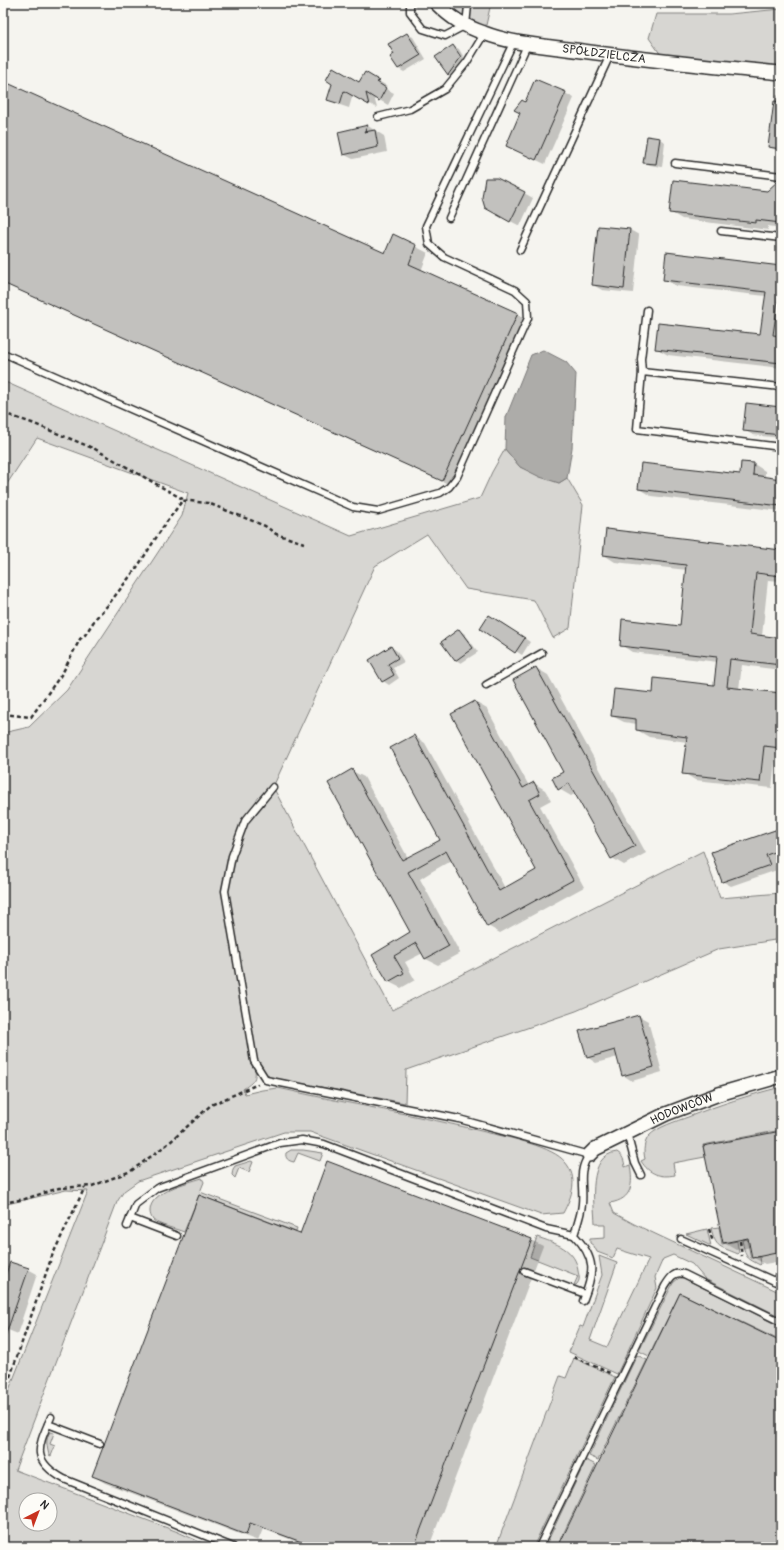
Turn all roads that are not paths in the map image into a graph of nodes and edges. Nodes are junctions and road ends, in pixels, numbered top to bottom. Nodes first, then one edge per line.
1 (410, 3) edge
2 (436, 3) edge
3 (466, 3) edge
4 (466, 25) junction
5 (484, 34) junction
6 (514, 41) junction
7 (528, 44) junction
8 (610, 55) junction
9 (781, 74) edge
10 (378, 117) dead end
11 (675, 163) dead end
12 (781, 176) edge
13 (449, 218) dead end
14 (720, 231) dead end
15 (781, 238) edge
16 (520, 250) dead end
17 (646, 310) dead end
18 (3, 352) edge
19 (642, 372) junction
20 (781, 387) edge
21 (781, 447) edge
22 (542, 653) dead end
23 (486, 685) dead end
24 (273, 787) dead end
25 (781, 1076) edge
26 (627, 1132) junction
27 (589, 1155) junction
28 (641, 1175) dead end
29 (130, 1218) junction
30 (127, 1226) dead end
31 (574, 1235) junction
32 (177, 1236) dead end
33 (681, 1239) dead end
34 (524, 1271) dead end
35 (781, 1275) edge
36 (774, 1281) junction
37 (781, 1284) edge
38 (585, 1294) junction
39 (582, 1301) dead end
40 (781, 1322) edge
41 (51, 1417) dead end
42 (48, 1424) junction
43 (100, 1444) dead end
44 (233, 1547) edge
45 (539, 1547) edge

1 - 4 lane
2 - 4 street, SPÓŁDZIELCZA
3 - 4 lane
4 - 5 street, SPÓŁDZIELCZA
5 - 6 street, SPÓŁDZIELCZA
5 - 10 lane
6 - 7 street, SPÓŁDZIELCZA
6 - 18 lane
7 - 8 street, SPÓŁDZIELCZA
7 - 13 lane
8 - 9 street, SPÓŁDZIELCZA
8 - 16 lane
11 - 12 lane
14 - 15 lane
17 - 19 lane
19 - 20 lane
19 - 21 lane
22 - 23 lane
24 - 27 lane
25 - 26 street, HODOWCÓW
26 - 27 street, HODOWCÓW
26 - 28 lane
27 - 31 lane
29 - 30 lane
29 - 31 lane
29 - 32 lane
31 - 38 lane
33 - 36 lane
34 - 38 lane
35 - 36 lane
36 - 37 lane
38 - 39 lane
40 - 45 lane
41 - 42 lane
42 - 43 lane
42 - 44 lane

